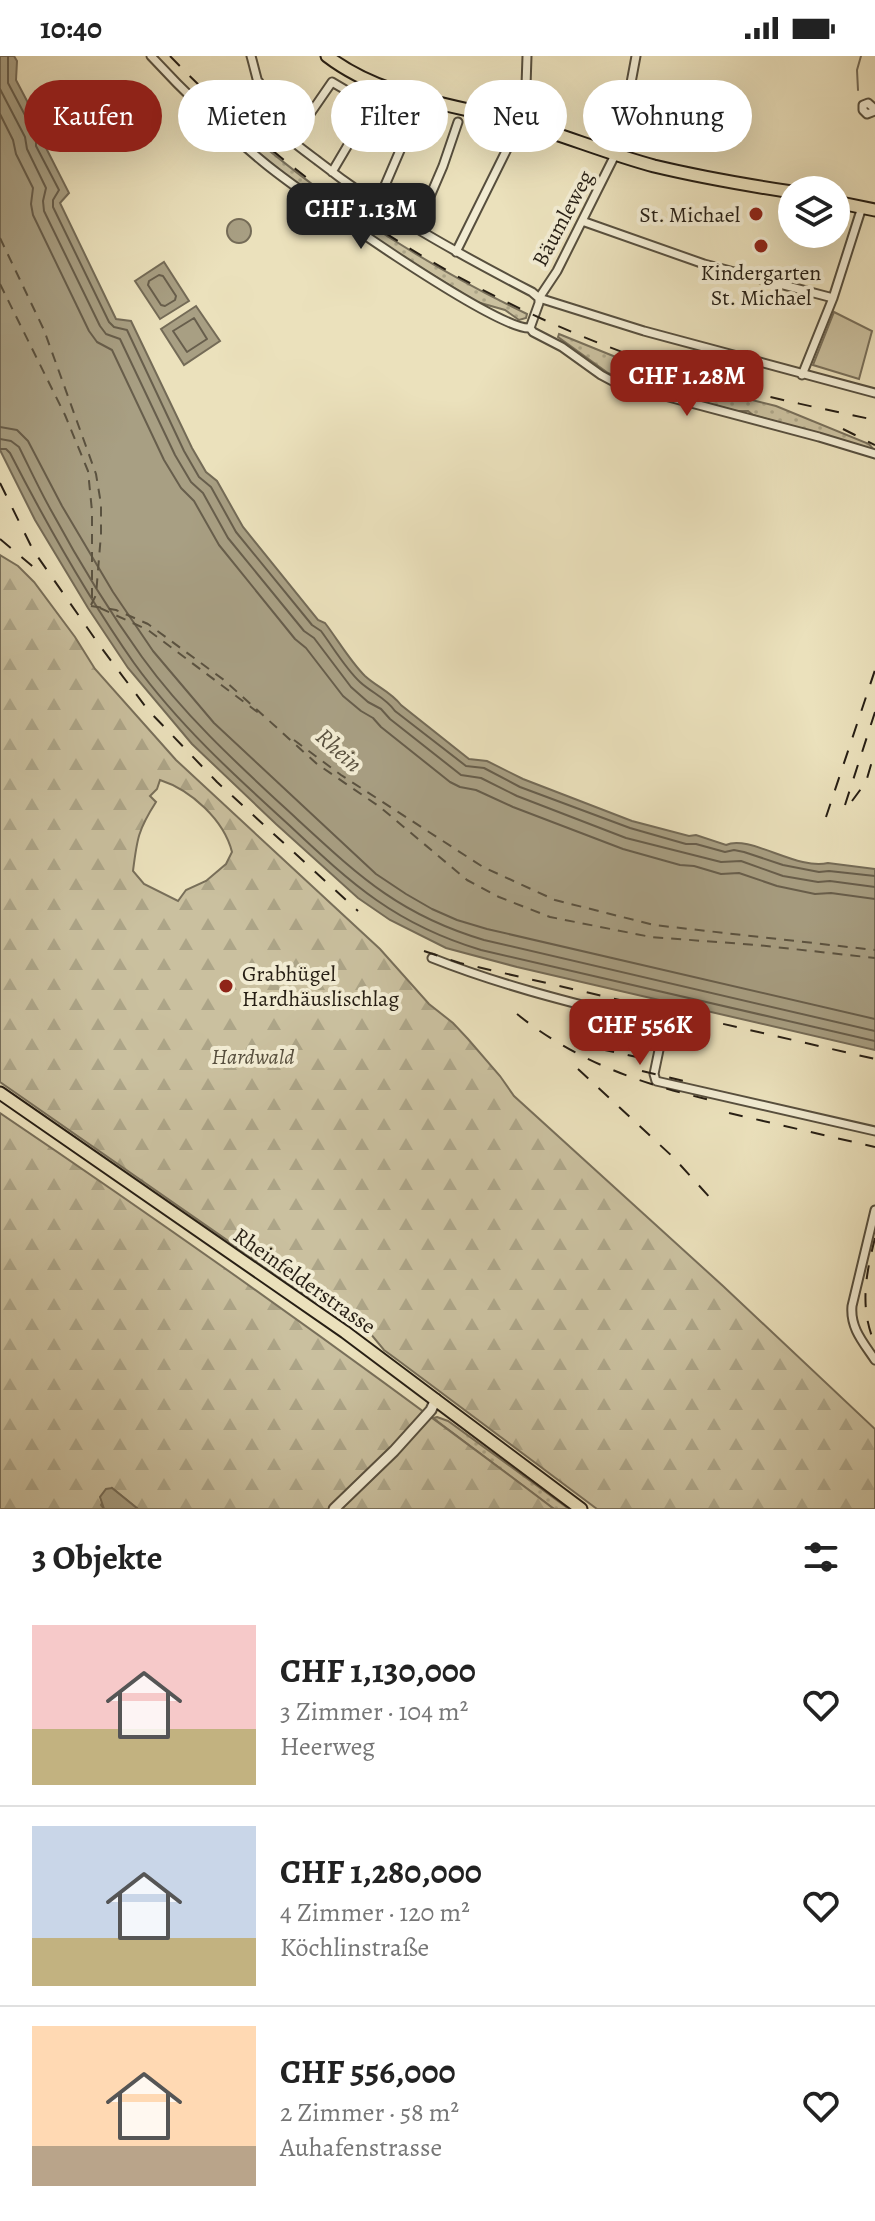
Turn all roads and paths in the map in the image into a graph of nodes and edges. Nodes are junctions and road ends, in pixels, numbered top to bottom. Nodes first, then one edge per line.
1 (151, 56) edge
2 (251, 56) edge
3 (327, 56) edge
4 (527, 56) edge
5 (636, 56) edge
6 (258, 80) edge
7 (526, 80) edge
8 (331, 83) edge
9 (178, 85) edge
10 (315, 107) edge
11 (464, 109) edge
12 (458, 122) dead end
13 (567, 138) edge
14 (253, 152) edge
15 (307, 152) edge
16 (344, 152) edge
17 (399, 152) edge
18 (506, 152) edge
19 (616, 154) junction
20 (332, 172) junction
21 (778, 190) edge
22 (377, 204) junction
23 (850, 205) edge
24 (862, 207) junction
25 (875, 210) edge
26 (582, 221) junction
27 (416, 229) junction
28 (456, 252) junction
29 (539, 298) junction
30 (833, 298) junction
31 (529, 326) junction
32 (802, 375) junction
33 (875, 393) edge
34 (875, 454) edge
35 (432, 958) dead end
36 (0, 1093) edge
37 (0, 1099) edge
38 (875, 1131) edge
39 (875, 1210) edge
40 (875, 1360) edge
41 (434, 1403) junction
42 (334, 1509) edge
43 (573, 1509) edge
44 (581, 1509) edge

1 - 9 street
2 - 6 street
3 - 11 main road
4 - 7 street
5 - 19 street, Bäumleweg
8 - 10 street
12 - 27 street
13 - 19 main road
14 - 31 street
15 - 20 street
16 - 20 street
17 - 22 street
18 - 28 street
19 - 21 main road
19 - 26 street, Bäumleweg
20 - 22 street
22 - 27 street
23 - 24 main road
24 - 25 main road
24 - 30 street
26 - 29 street, Bäumleweg
26 - 30 street
27 - 28 street
28 - 29 street
29 - 31 street, Bäumleweg
29 - 32 street
30 - 32 street
31 - 34 street
32 - 33 street
35 - 38 street
36 - 41 main road, Rheinfelderstrasse
37 - 41 main road, Rheinfelderstrasse
39 - 40 street
41 - 42 street
41 - 43 main road, Rheinfelderstrasse
41 - 44 main road, Rheinfelderstrasse

